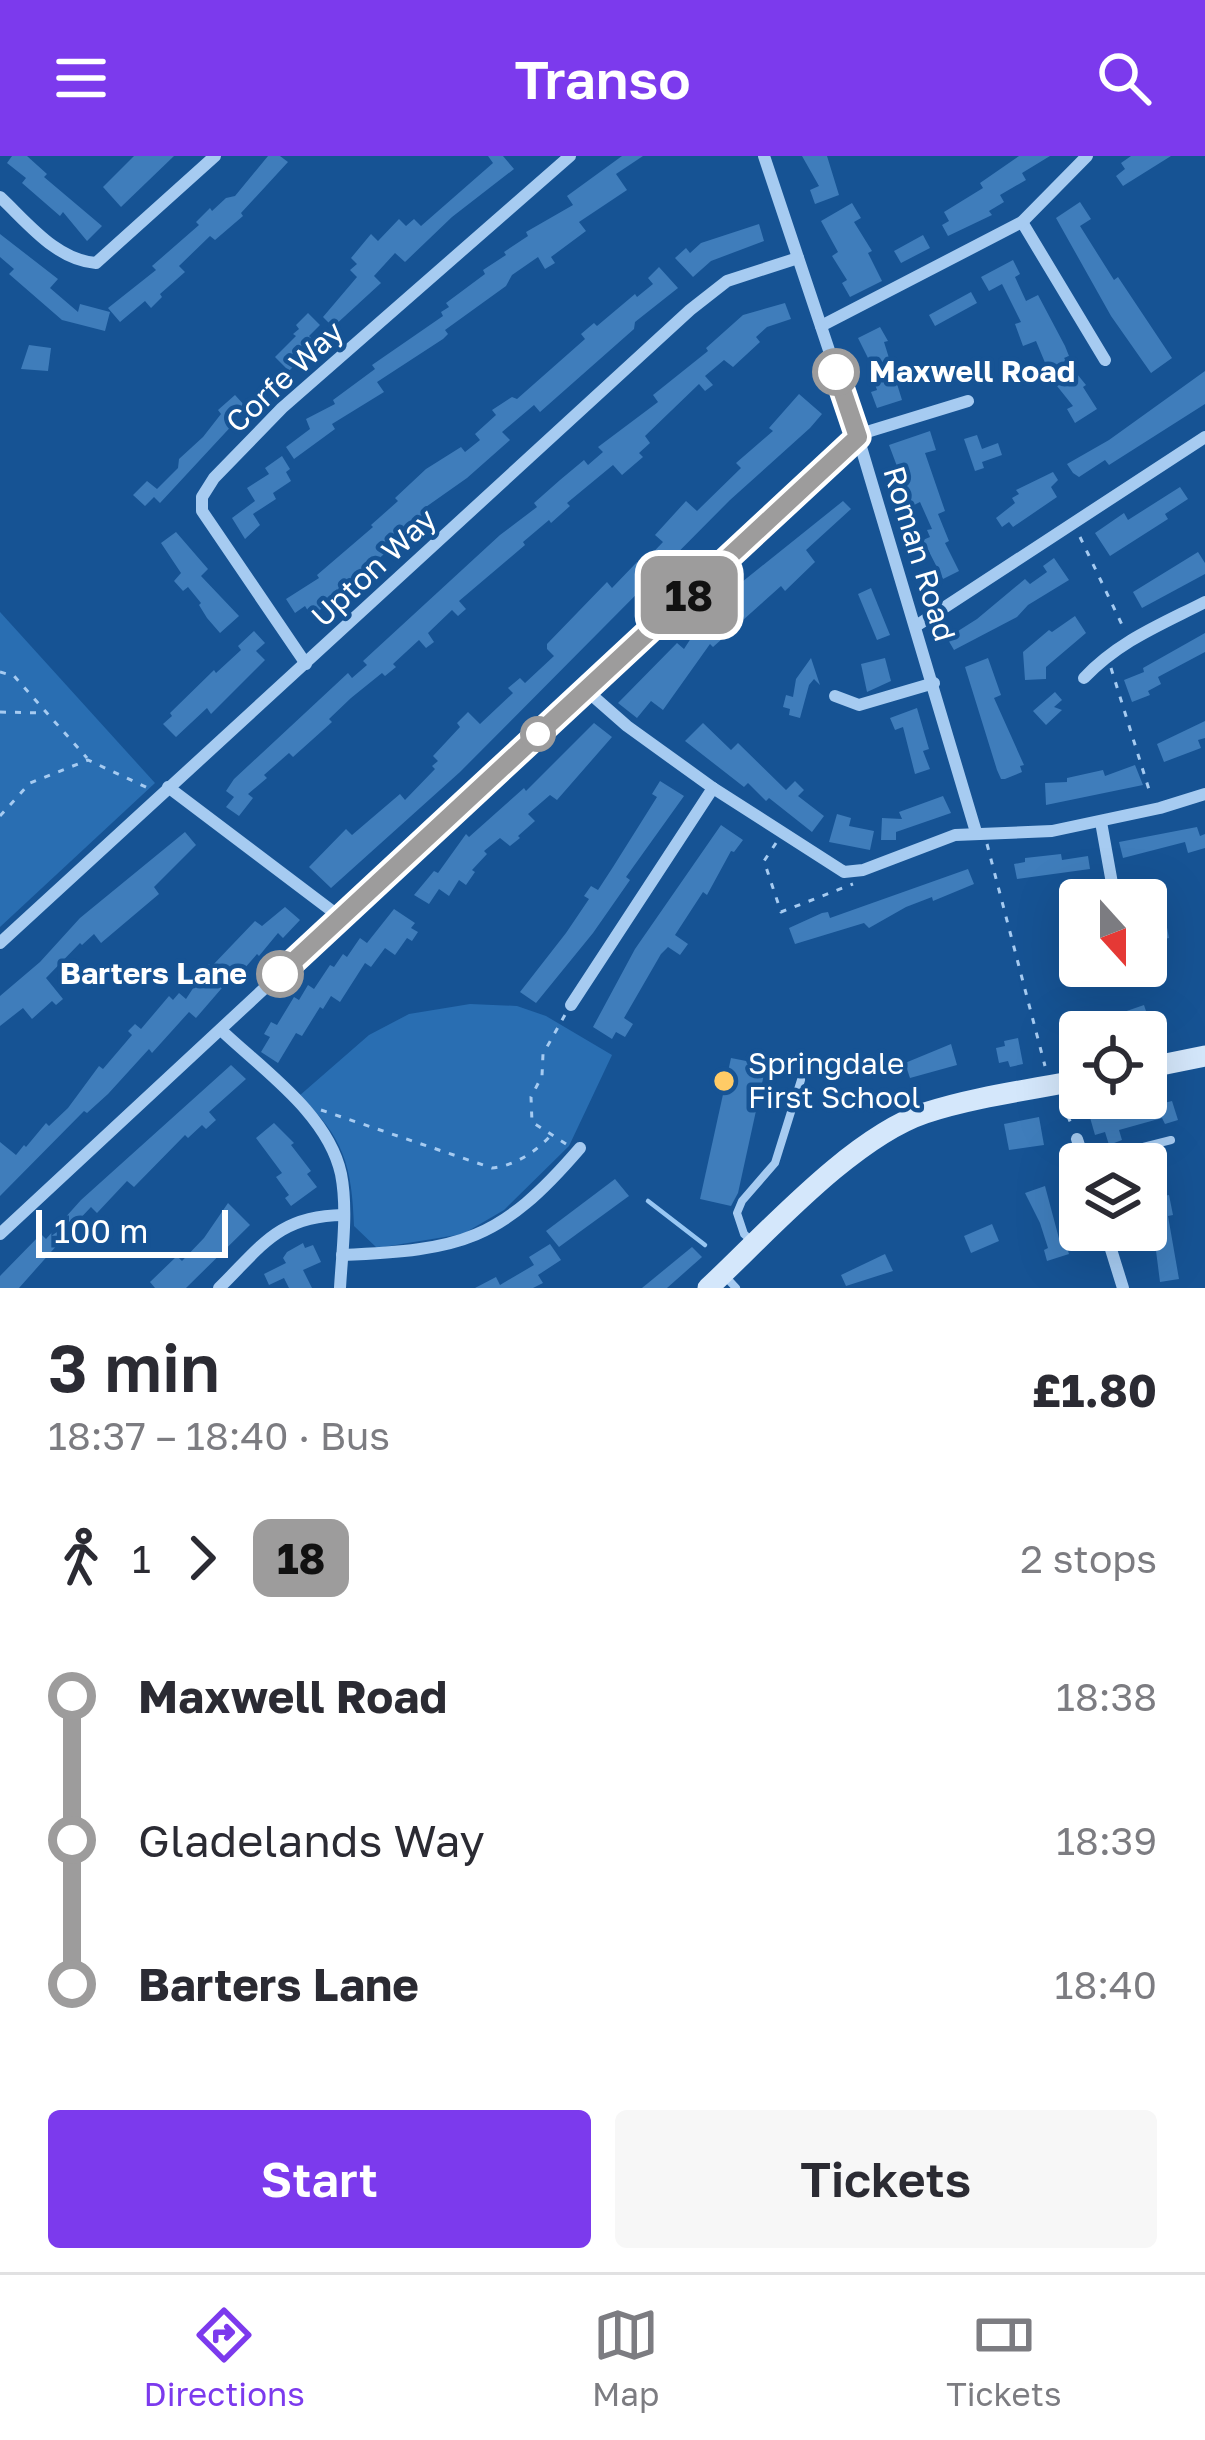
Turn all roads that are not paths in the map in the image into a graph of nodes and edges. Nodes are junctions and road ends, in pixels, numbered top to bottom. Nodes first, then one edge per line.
1 (215, 156) edge
2 (570, 156) edge
3 (764, 156) edge
4 (1087, 156) edge
5 (554, 161) edge
6 (0, 197) edge
7 (1022, 222) junction
8 (798, 258) junction
9 (821, 326) junction
10 (1105, 360) dead end
11 (968, 400) dead end
12 (858, 436) junction
13 (1205, 437) edge
14 (1205, 602) edge
15 (916, 626) junction
16 (306, 664) junction
17 (1084, 678) dead end
18 (934, 683) junction
19 (586, 690) junction
20 (835, 696) dead end
21 (713, 788) junction
22 (164, 790) junction
23 (1205, 794) edge
24 (1100, 822) junction
25 (980, 832) junction
26 (1110, 879) edge
27 (340, 917) junction
28 (0, 943) edge
29 (571, 1005) road end
30 (221, 1030) junction
31 (1205, 1056) edge
32 (1167, 1063) edge
33 (801, 1080) dead end
34 (1059, 1085) edge
35 (1077, 1139) road end
36 (1171, 1140) dead end
37 (1078, 1143) edge
38 (1160, 1143) edge
39 (579, 1150) road end
40 (343, 1215) junction
41 (0, 1234) edge
42 (755, 1244) junction
43 (1112, 1251) edge
44 (342, 1255) junction
45 (722, 1283) edge
46 (219, 1288) edge
47 (340, 1288) edge
48 (1123, 1288) edge

1 - 6 street
2 - 5 street, Corfe Way
3 - 8 street, Roman Road
4 - 7 street
5 - 16 street, Corfe Way
7 - 9 street
7 - 10 street
8 - 9 street, Roman Road
8 - 16 street, Upton Way
9 - 12 street, Roman Road
11 - 12 street
12 - 15 street, Roman Road
12 - 19 street
13 - 15 street
14 - 17 street
15 - 18 street, Roman Road
16 - 22 street, Upton Way
18 - 20 street
18 - 25 street, Roman Road
19 - 21 street
19 - 27 street
21 - 25 street
21 - 29 street
22 - 27 street
22 - 28 street, Upton Way
23 - 24 street
24 - 25 street
24 - 26 street
27 - 30 street
30 - 40 street
30 - 41 street
31 - 32 street
33 - 42 lane
34 - 42 street
35 - 37 street
36 - 38 lane
39 - 44 street
40 - 44 street
40 - 46 street
42 - 45 street
43 - 48 street
44 - 47 street

